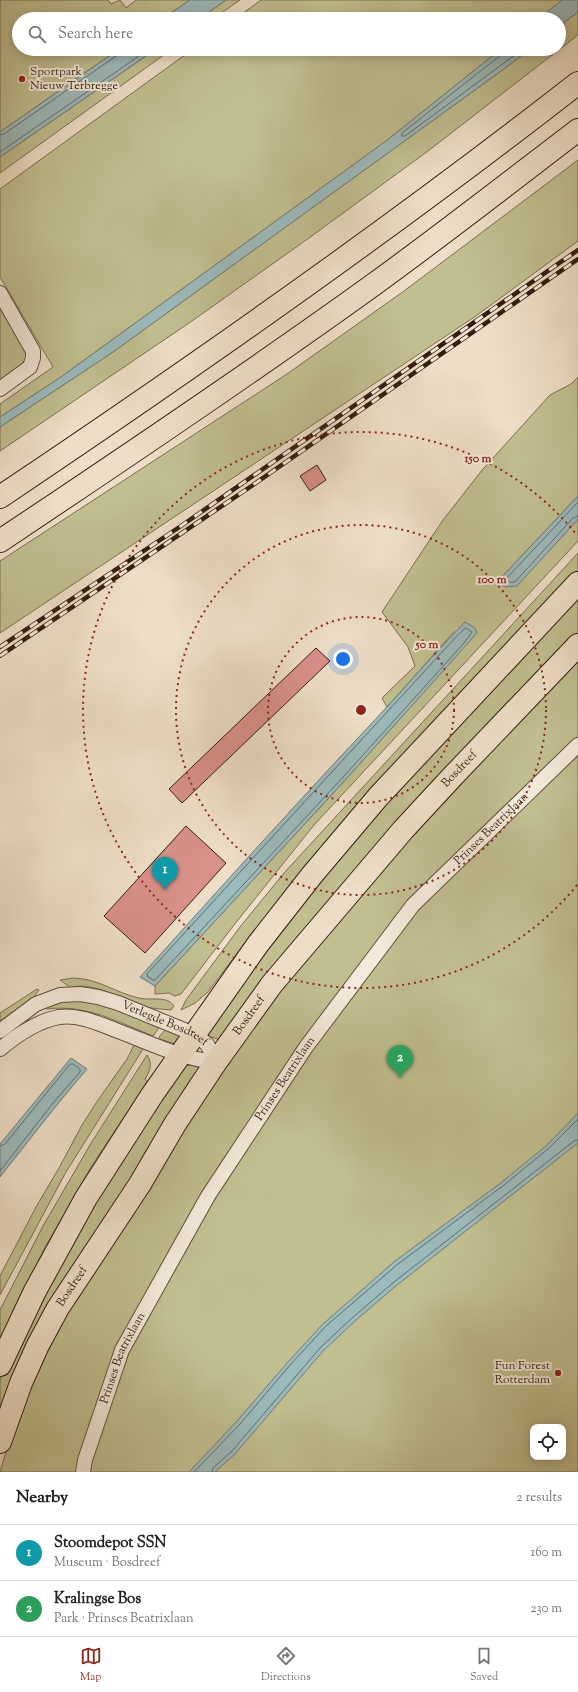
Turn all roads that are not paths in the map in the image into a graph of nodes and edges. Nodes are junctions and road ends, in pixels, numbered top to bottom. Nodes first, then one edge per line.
1 (578, 83) edge
2 (578, 130) edge
3 (0, 293) edge
4 (0, 389) edge
5 (0, 497) edge
6 (0, 541) edge
7 (578, 584) edge
8 (578, 645) edge
9 (578, 744) edge
10 (0, 1031) edge
11 (194, 1034) junction
12 (0, 1048) edge
13 (180, 1054) junction
14 (216, 1062) junction
15 (0, 1365) edge
16 (0, 1442) edge
17 (83, 1472) edge

1 - 5 highway
2 - 6 highway
3 - 4 street
7 - 11 highway
8 - 14 highway, Bosdreef
9 - 17 street, Prinses Beatrixlaan
10 - 11 street, Verlegde Bosdreef
11 - 13 highway
11 - 14 street, Verlegde Bosdreef
12 - 13 street, Verlegde Bosdreef
13 - 14 street, Verlegde Bosdreef
13 - 15 highway
14 - 16 highway, Bosdreef

